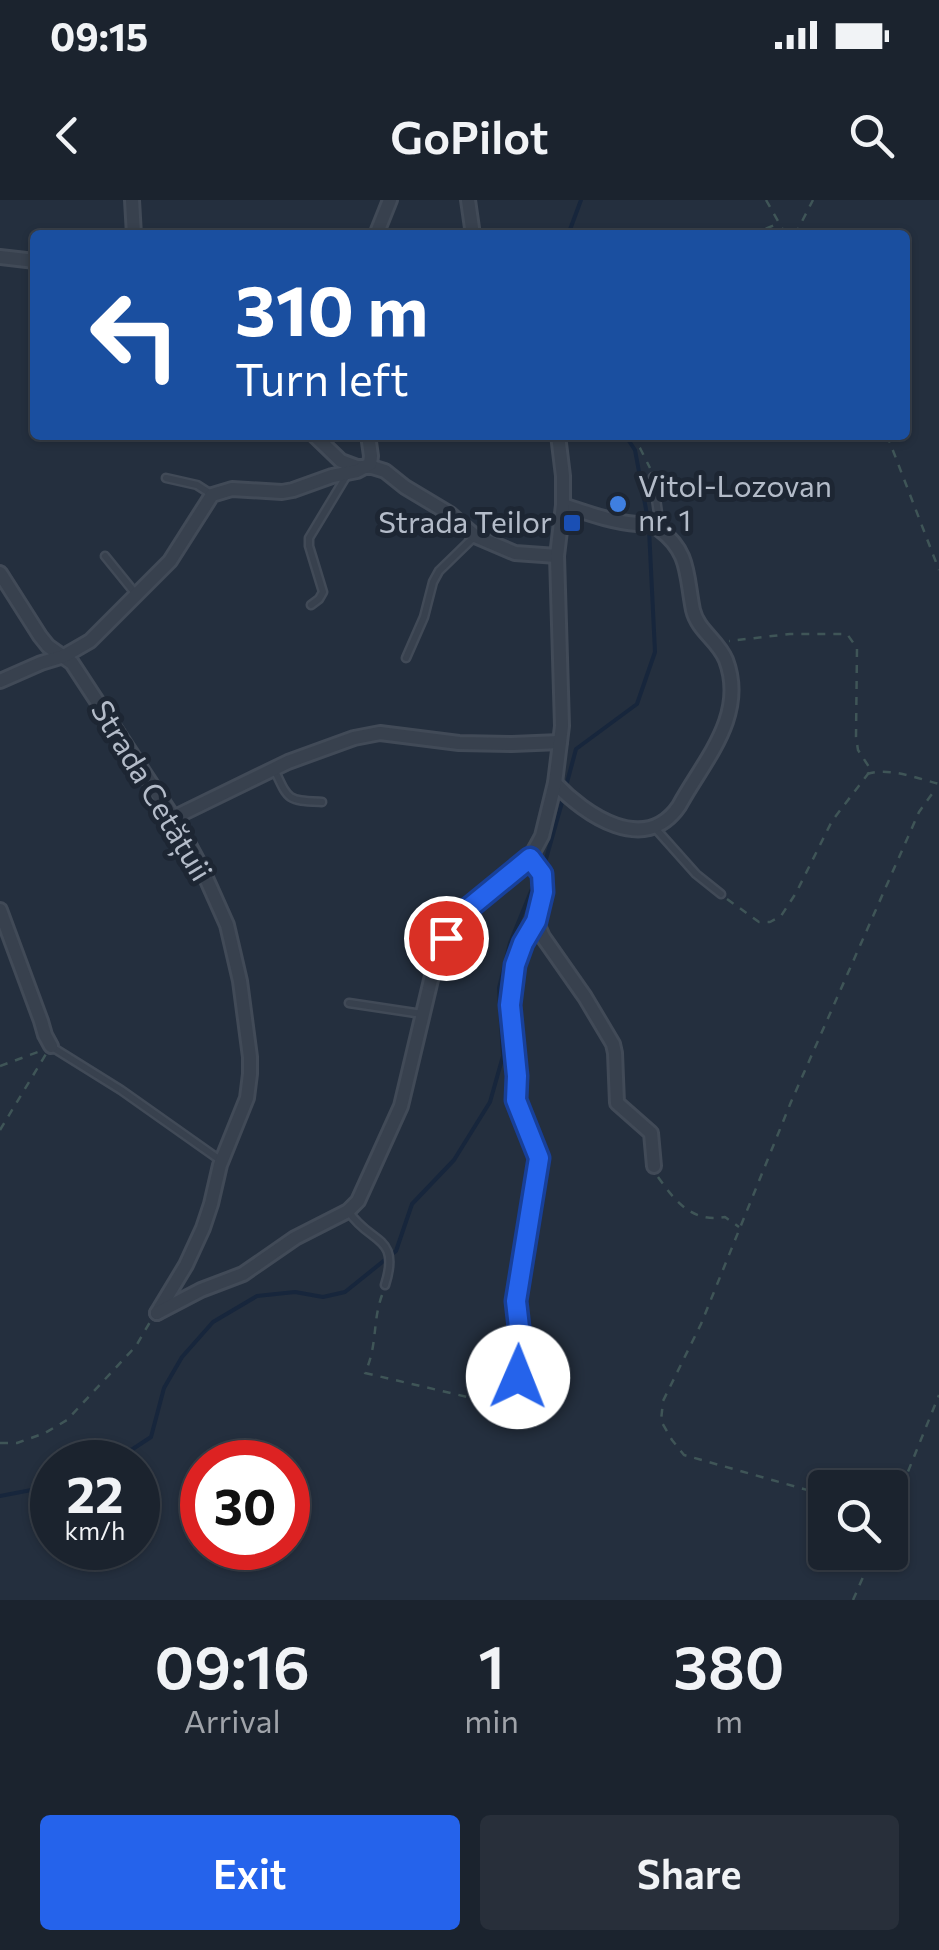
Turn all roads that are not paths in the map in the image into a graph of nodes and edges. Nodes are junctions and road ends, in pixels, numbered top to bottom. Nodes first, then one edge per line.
1 (132, 200) edge
2 (390, 200) edge
3 (468, 200) edge
4 (134, 230) edge
5 (378, 230) edge
6 (472, 230) edge
7 (0, 257) edge
8 (30, 260) edge
9 (319, 440) edge
10 (369, 440) edge
11 (559, 440) edge
12 (365, 468) junction
13 (347, 474) junction
14 (166, 478) dead end
15 (653, 478) road end
16 (212, 495) junction
17 (563, 505) junction
18 (657, 526) junction
19 (476, 536) junction
20 (105, 556) dead end
21 (557, 556) junction
22 (0, 573) edge
23 (136, 594) junction
24 (311, 605) dead end
25 (64, 656) junction
26 (406, 658) dead end
27 (0, 681) edge
28 (560, 742) junction
29 (274, 770) junction
30 (561, 790) junction
31 (322, 802) dead end
32 (173, 818) junction
33 (655, 828) junction
34 (536, 866) junction
35 (721, 894) road end
36 (0, 910) edge
37 (536, 921) junction
38 (349, 1003) dead end
39 (423, 1014) junction
40 (44, 1049) joint
41 (222, 1161) junction
42 (654, 1166) road end
43 (348, 1212) junction
44 (186, 1265) junction
45 (385, 1285) road end
46 (201, 1290) junction
47 (505, 1403) road end

1 - 4 street
2 - 5 street
3 - 6 street
7 - 8 street
9 - 12 street
10 - 12 street
11 - 17 street
12 - 13 street
12 - 19 street
13 - 16 street
13 - 24 lane
14 - 16 lane
15 - 18 lane
16 - 23 street
17 - 18 street
17 - 21 street
18 - 33 street
19 - 21 street
19 - 26 lane
20 - 23 lane
21 - 28 street
22 - 25 street, Strada Cetățuii
23 - 25 street
25 - 27 street
25 - 32 street, Strada Cetățuii
28 - 29 street
28 - 30 street
29 - 31 lane
29 - 32 street
30 - 33 street
30 - 34 street
32 - 41 street, Strada Cetățuii
33 - 35 lane
34 - 37 street
34 - 39 street
36 - 40 street
37 - 42 street
37 - 47 street
38 - 39 lane
39 - 43 street
40 - 41 lane
41 - 44 street, Strada Cetățuii
43 - 45 lane
43 - 46 street
44 - 46 street
44 - 46 street, Strada Cetățuii

